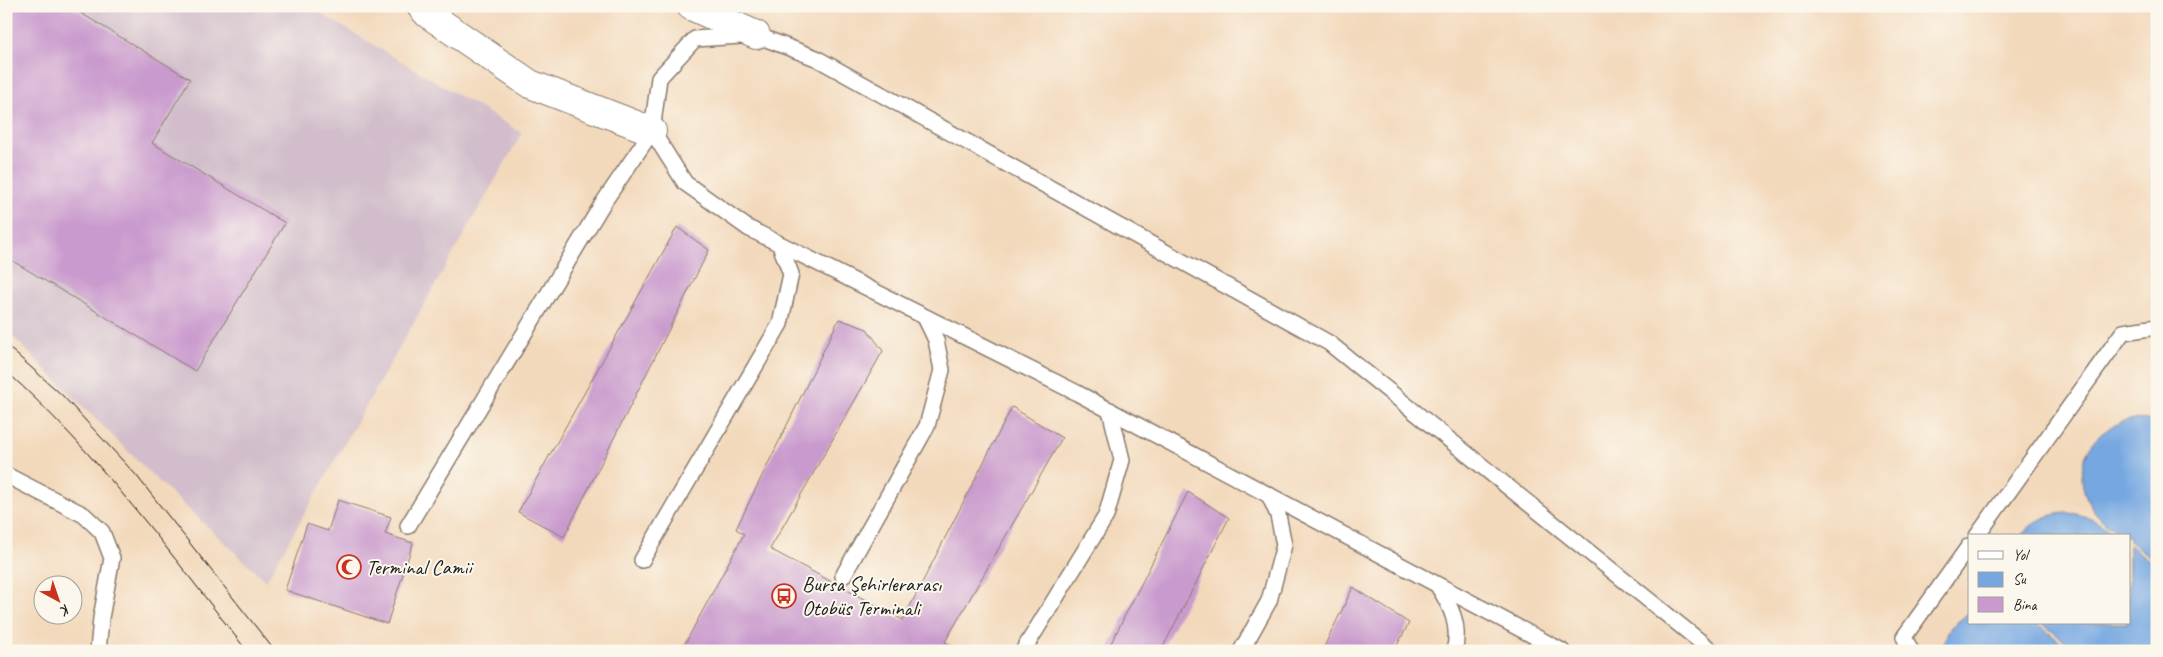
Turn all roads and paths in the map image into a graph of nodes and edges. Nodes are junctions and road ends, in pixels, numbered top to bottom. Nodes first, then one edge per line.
1 (421, 6) edge
2 (691, 6) edge
3 (756, 35) junction
4 (652, 131) junction
5 (780, 245) junction
6 (925, 317) junction
7 (2157, 327) edge
8 (1110, 410) junction
9 (6, 475) edge
10 (1269, 494) junction
11 (408, 526) dead end
12 (1978, 534) edge
13 (1968, 547) edge
14 (642, 560) dead end
15 (843, 576) dead end
16 (1437, 585) junction
17 (98, 651) edge
18 (1024, 651) edge
19 (1241, 651) edge
20 (1454, 651) edge
21 (1562, 651) edge
22 (1712, 651) edge
23 (1912, 651) edge

1 - 4 street
2 - 3 street
3 - 4 lane
3 - 22 lane
4 - 5 lane
4 - 11 lane
5 - 6 lane
5 - 14 lane
6 - 8 lane
6 - 15 lane
7 - 12 lane
8 - 10 lane
8 - 18 lane
9 - 17 lane
10 - 16 lane
10 - 19 lane
13 - 23 lane
16 - 20 lane
16 - 21 lane

